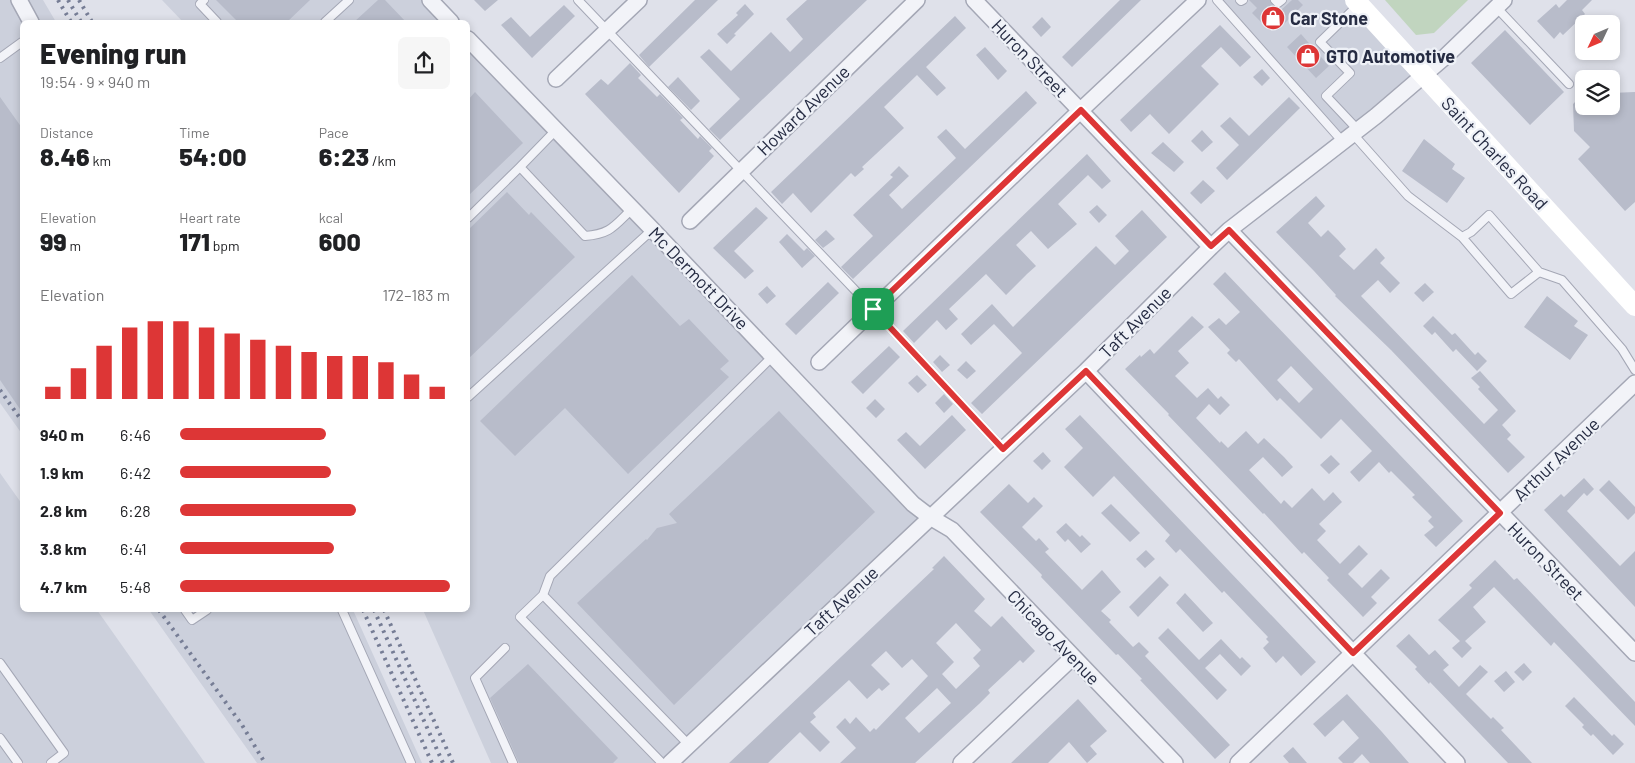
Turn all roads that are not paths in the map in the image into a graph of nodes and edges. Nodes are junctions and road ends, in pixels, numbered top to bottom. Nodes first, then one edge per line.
1 (19, 0) edge
2 (204, 0) edge
3 (349, 0) edge
4 (430, 0) edge
5 (578, 0) edge
6 (639, 0) edge
7 (916, 0) edge
8 (974, 0) edge
9 (1198, 0) edge
10 (1217, 0) edge
11 (1275, 0) edge
12 (1282, 0) edge
13 (1357, 2) edge
14 (1500, 4) edge
15 (30, 20) edge
16 (215, 20) edge
17 (327, 20) edge
18 (449, 20) edge
19 (607, 30) junction
20 (20, 43) edge
21 (470, 46) edge
22 (0, 58) edge
23 (1423, 75) junction
24 (556, 79) dead end
25 (1569, 84) dead end
26 (1081, 110) junction
27 (556, 130) junction
28 (1351, 135) junction
29 (520, 167) junction
30 (741, 170) junction
31 (632, 209) junction
32 (470, 216) edge
33 (690, 221) dead end
34 (652, 230) junction
35 (1229, 230) junction
36 (1462, 238) junction
37 (1211, 246) junction
38 (1539, 272) junction
39 (1635, 306) edge
40 (873, 309) junction
41 (773, 356) junction
42 (819, 362) dead end
43 (1635, 370) edge
44 (1086, 371) junction
45 (1635, 383) edge
46 (470, 395) edge
47 (1003, 449) junction
48 (1500, 513) junction
49 (930, 517) junction
50 (543, 595) junction
51 (186, 612) edge
52 (204, 612) edge
53 (343, 612) edge
54 (505, 648) dead end
55 (1353, 653) junction
56 (1635, 653) edge
57 (1073, 657) junction
58 (0, 663) edge
59 (0, 738) edge
60 (689, 745) junction
61 (18, 763) edge
62 (50, 763) edge
63 (412, 763) edge
64 (512, 763) edge
65 (662, 763) edge
66 (670, 763) edge
67 (961, 763) edge
68 (1175, 763) edge
69 (1238, 763) edge
70 (1457, 763) edge

1 - 15 street
2 - 16 lane
3 - 17 lane
4 - 18 street
5 - 19 lane
6 - 19 street
7 - 30 street, Howard Avenue
8 - 26 street, Huron Street
9 - 26 street
10 - 28 lane
11 - 12 lane
13 - 23 main road, Saint Charles Road
13 - 28 lane
14 - 23 street, Taft Avenue
14 - 25 lane
19 - 24 street
19 - 30 lane
20 - 22 lane
21 - 27 street, Mc Dermott Drive
23 - 28 street, Taft Avenue
23 - 39 main road, Saint Charles Road
26 - 37 street, Huron Street
26 - 40 street
27 - 29 lane
27 - 31 street, Mc Dermott Drive
28 - 35 street, Taft Avenue
28 - 36 lane
29 - 31 lane
29 - 32 lane
30 - 33 street, Howard Avenue
30 - 40 lane
31 - 34 street, Mc Dermott Drive
34 - 41 street, Mc Dermott Drive
34 - 46 lane
35 - 37 street, Taft Avenue
35 - 48 street, Huron Street
36 - 38 lane
36 - 38 lane
37 - 44 street, Taft Avenue
38 - 43 lane
40 - 42 street
40 - 47 lane
41 - 49 street, Mc Dermott Drive
41 - 50 lane
44 - 47 street, Taft Avenue
44 - 55 street
45 - 48 street, Arthur Avenue
47 - 49 street, Taft Avenue
48 - 55 street, Arthur Avenue
48 - 56 street, Huron Street
49 - 57 street, Chicago Avenue
49 - 60 street, Taft Avenue
50 - 60 lane
50 - 65 lane
51 - 52 lane
53 - 63 lane
54 - 64 lane
55 - 69 street, Arthur Avenue
55 - 70 street
57 - 67 street
57 - 68 street, Chicago Avenue
58 - 62 lane
59 - 61 lane
60 - 66 street, Taft Avenue

